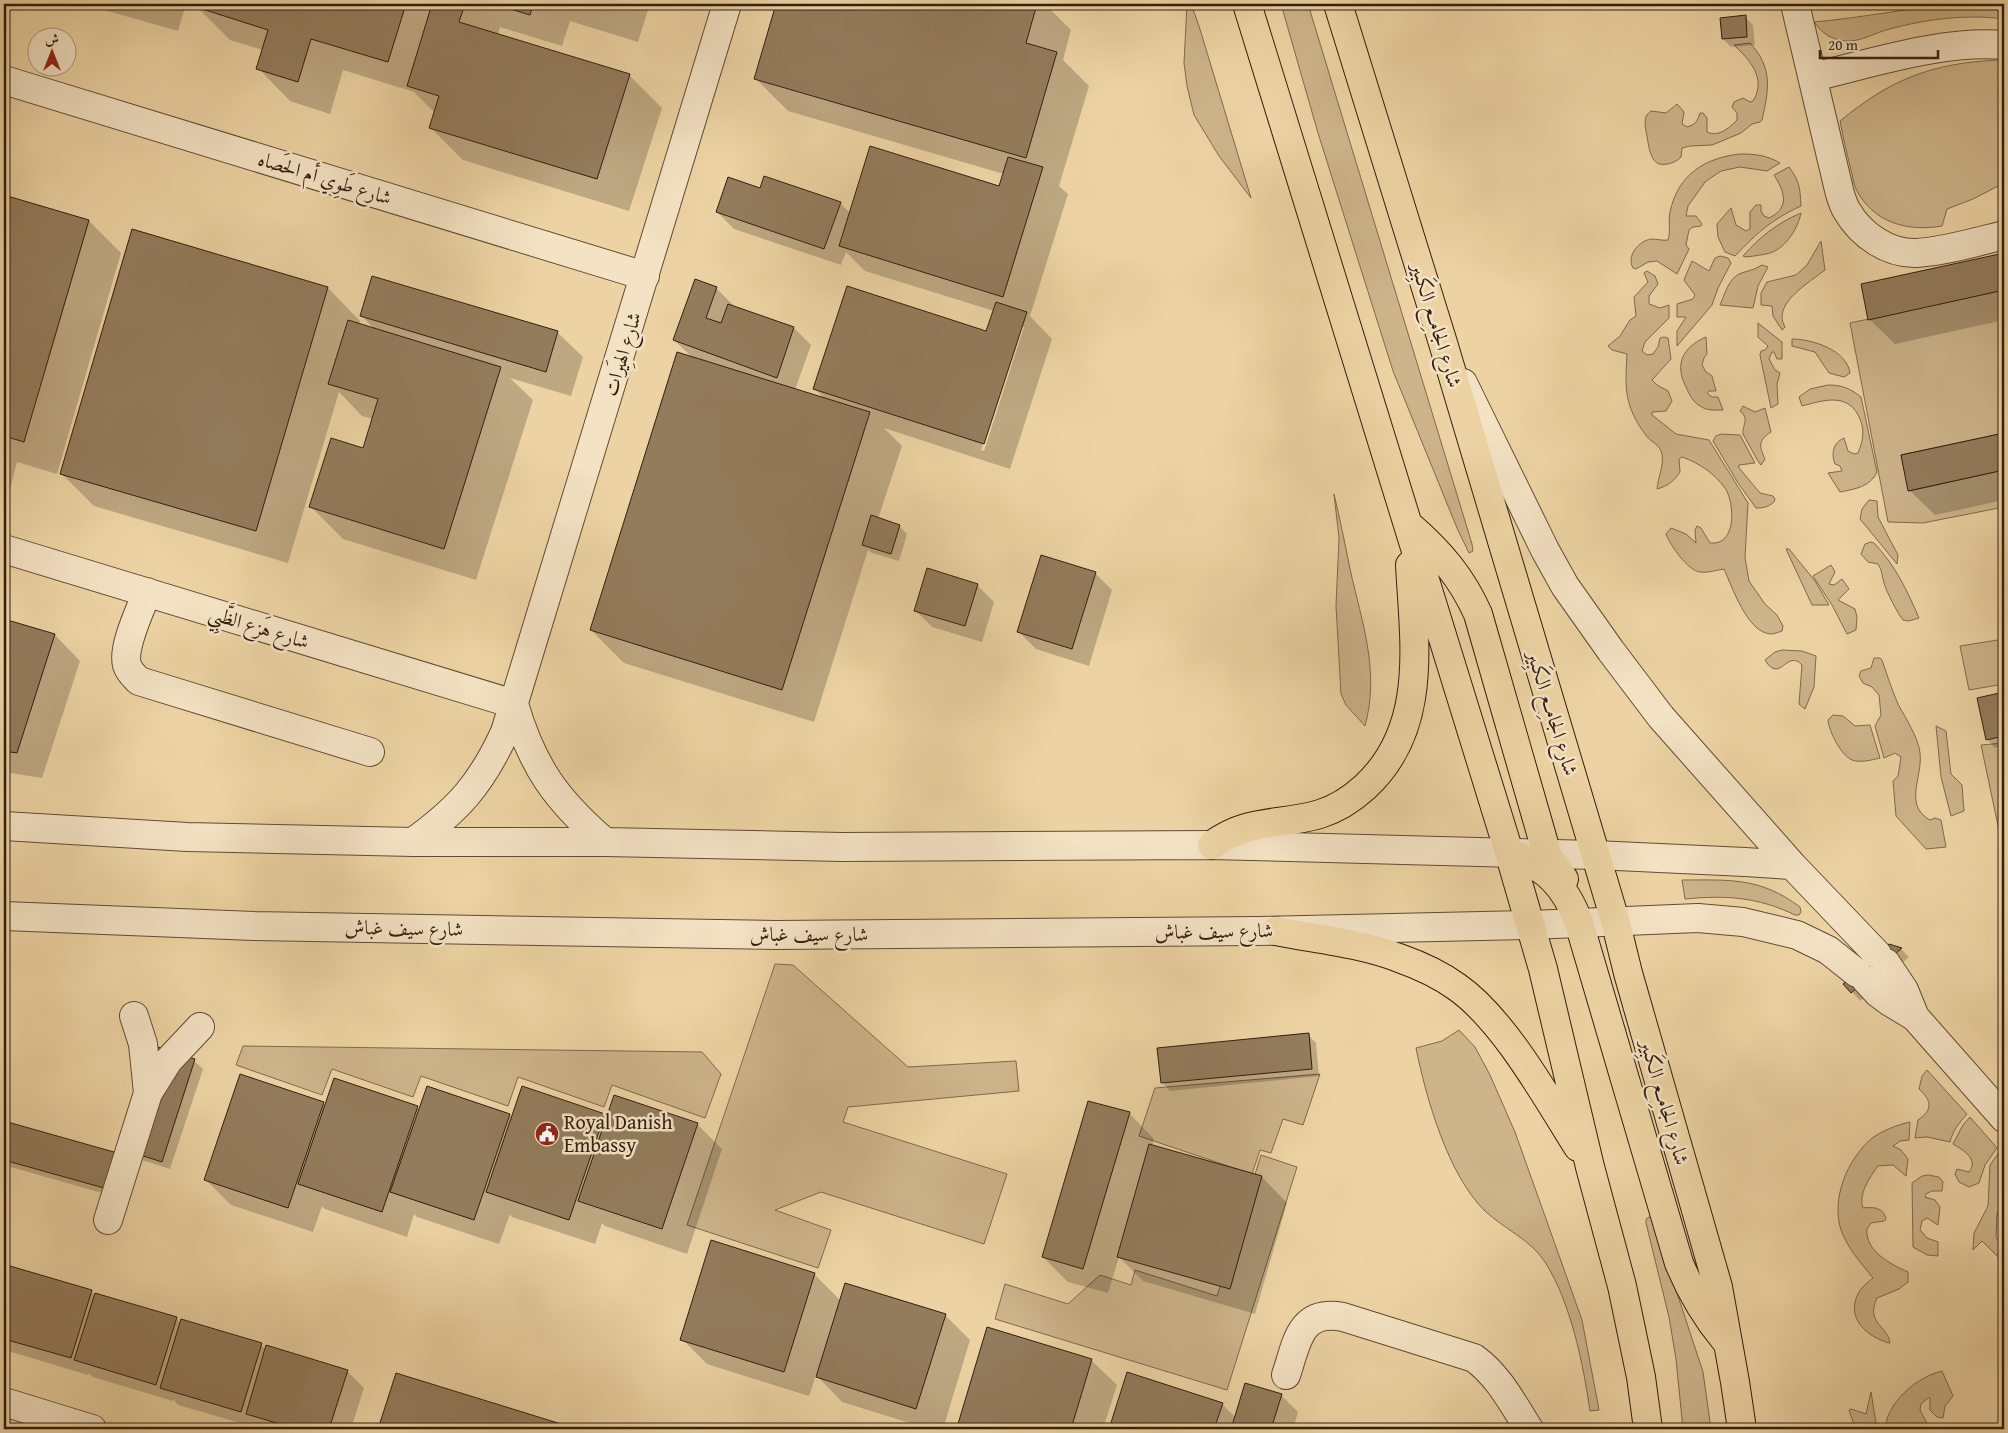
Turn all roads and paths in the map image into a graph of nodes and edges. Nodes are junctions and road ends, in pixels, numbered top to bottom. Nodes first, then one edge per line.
1 (727, 4) edge
2 (1247, 4) edge
3 (1338, 4) edge
4 (1795, 4) edge
5 (2004, 44) edge
6 (1813, 77) junction
7 (4, 80) edge
8 (2004, 235) edge
9 (645, 276) junction
10 (1443, 343) junction
11 (1408, 523) junction
12 (4, 549) edge
13 (147, 592) junction
14 (514, 704) junction
15 (370, 752) dead end
16 (4, 826) edge
17 (413, 842) junction
18 (605, 842) junction
19 (1212, 845) junction
20 (1510, 852) junction
21 (1546, 854) junction
22 (1595, 855) junction
23 (1792, 866) junction
24 (4, 916) edge
25 (1615, 920) junction
26 (1579, 923) junction
27 (1530, 925) junction
28 (1276, 931) junction
29 (1872, 967) junction
30 (134, 1016) dead end
31 (200, 1027) dead end
32 (148, 1093) junction
33 (2004, 1118) edge
34 (1590, 1166) junction
35 (108, 1220) dead end
36 (1728, 1345) junction
37 (1286, 1376) dead end
38 (4, 1402) edge
39 (92, 1429) edge
40 (1529, 1429) edge
41 (1648, 1429) edge
42 (1742, 1429) edge

1 - 9 street, شارع الهِيَرات
2 - 11 main road
3 - 10 main road, شارع الجامِع الكَبِير
4 - 6 street
5 - 6 street
6 - 8 street
7 - 9 street, شارع طَوِي أم الحَصاه
9 - 14 street, شارع الهِيَرات
10 - 22 main road, شارع الجامِع الكَبِير
10 - 23 street
11 - 19 main road
11 - 20 main road
11 - 21 main road
12 - 13 street, شارع هَزع الظَّبِي
13 - 14 street, شارع هَزع الظَّبِي
13 - 15 street
14 - 17 street, شارع الهِيَرات
14 - 18 street
16 - 17 street
17 - 18 street
18 - 19 street
19 - 20 street
20 - 21 street
20 - 26 main road
20 - 27 main road
21 - 22 street
21 - 25 main road
22 - 23 street
22 - 25 main road, شارع الجامِع الكَبِير
23 - 29 street
24 - 28 street, شارع سيف غباش
25 - 26 street, شارع سيف غباش
25 - 29 street, شارع سيف غباش
25 - 36 main road, شارع الجامِع الكَبِير
26 - 27 street, شارع سيف غباش
26 - 36 main road
27 - 28 street, شارع سيف غباش
27 - 34 main road
28 - 34 main road
29 - 33 street
30 - 32 street
31 - 32 street
32 - 35 street
34 - 41 main road
36 - 42 main road, شارع الجامِع الكَبِير
37 - 40 street
38 - 39 street

